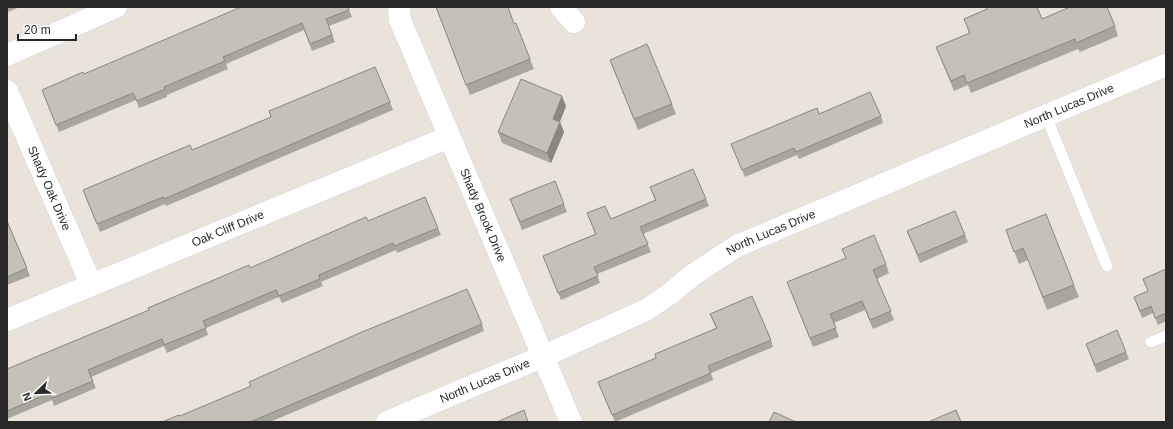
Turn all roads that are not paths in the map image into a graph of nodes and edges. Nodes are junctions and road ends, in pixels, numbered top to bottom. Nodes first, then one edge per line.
1 (116, 7) edge
2 (399, 7) edge
3 (7, 55) edge
4 (1166, 65) edge
5 (7, 91) edge
6 (1046, 116) junction
7 (449, 137) junction
8 (1107, 266) dead end
9 (91, 284) junction
10 (7, 320) edge
11 (1166, 336) edge
12 (1151, 342) dead end
13 (544, 356) junction
14 (387, 422) edge
15 (571, 422) edge

1 - 3 street
2 - 7 street, Shady Brook Drive
4 - 6 street, North Lucas Drive
5 - 9 street, Shady Oak Drive
6 - 8 lane
6 - 13 street, North Lucas Drive
7 - 9 street, Oak Cliff Drive
7 - 13 street, Shady Brook Drive
9 - 10 street, Oak Cliff Drive
11 - 12 lane
13 - 14 street, North Lucas Drive
13 - 15 street, Shady Brook Drive

